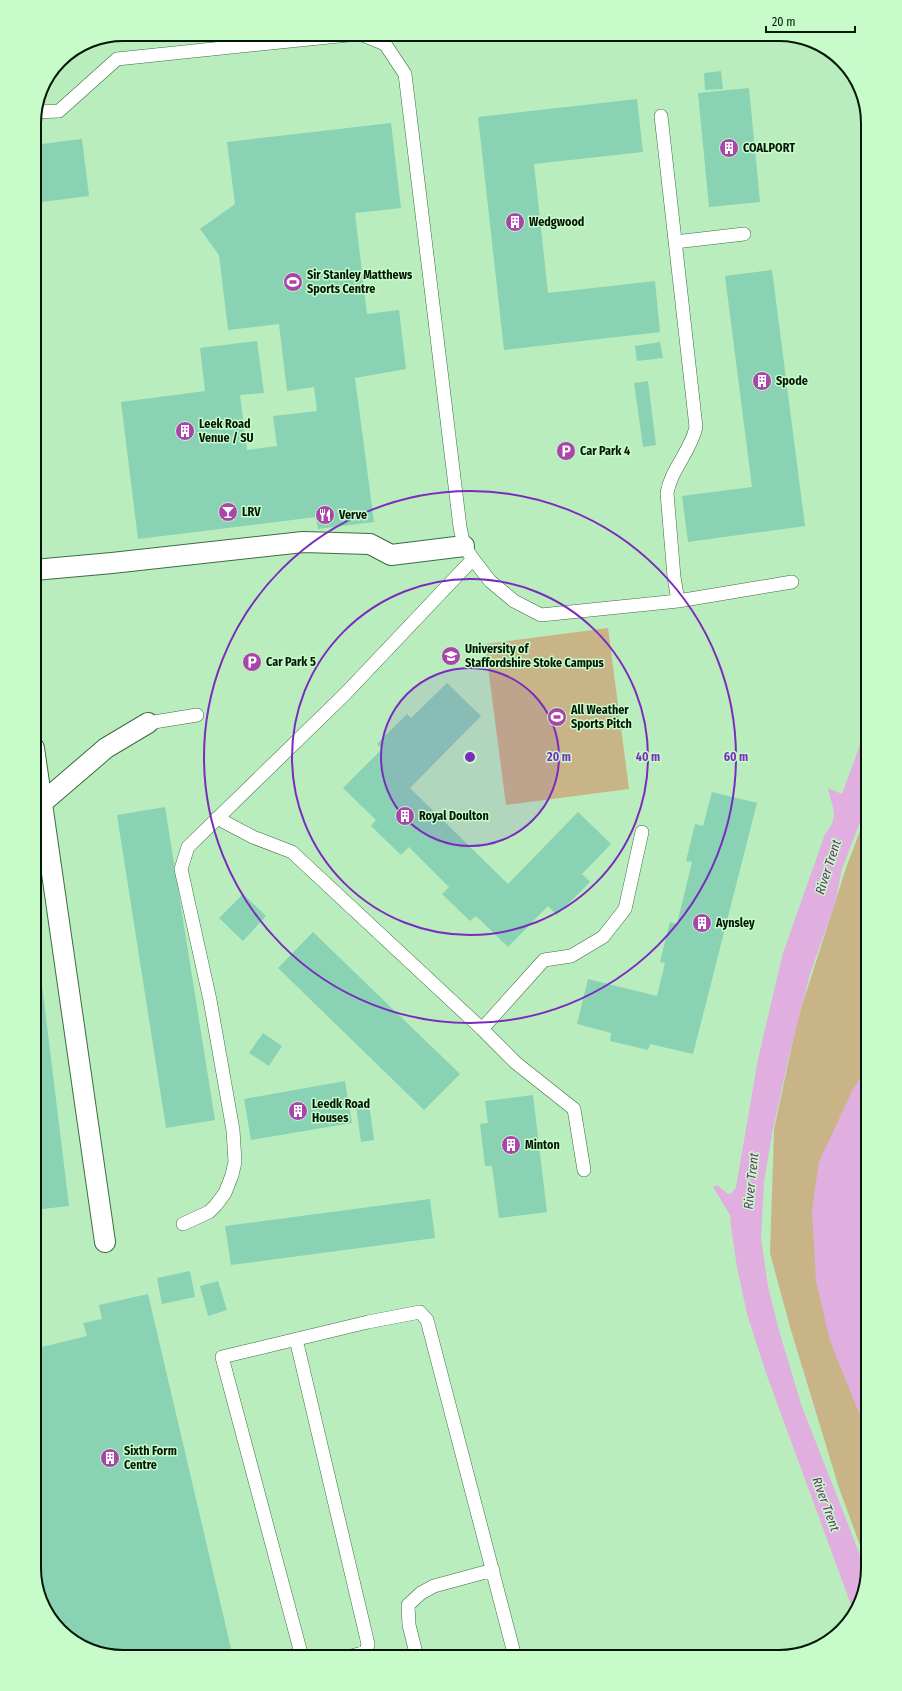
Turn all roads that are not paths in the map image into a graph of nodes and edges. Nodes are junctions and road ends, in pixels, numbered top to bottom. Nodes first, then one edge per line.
1 (291, 41) edge
2 (377, 41) edge
3 (42, 112) edge
4 (661, 116) dead end
5 (744, 234) dead end
6 (675, 242) junction
7 (468, 553) junction
8 (41, 569) edge
9 (792, 582) dead end
10 (678, 601) junction
11 (197, 715) dead end
12 (148, 723) joint
13 (41, 796) edge
14 (42, 803) junction
15 (217, 818) junction
16 (642, 832) dead end
17 (482, 1029) junction
18 (584, 1170) dead end
19 (183, 1224) dead end
20 (105, 1242) dead end
21 (296, 1339) junction
22 (493, 1570) junction
23 (300, 1650) edge
24 (366, 1650) edge
25 (415, 1650) edge
26 (513, 1650) edge

1 - 3 lane
2 - 7 lane
4 - 6 lane
5 - 6 lane
6 - 10 lane
7 - 8 street
7 - 10 lane
7 - 15 lane
9 - 10 lane
11 - 12 lane
12 - 14 street
13 - 14 street
14 - 20 street
15 - 17 lane
15 - 19 lane
16 - 17 lane
17 - 18 lane
21 - 22 lane
21 - 23 lane
21 - 24 lane
22 - 25 lane
22 - 26 lane

